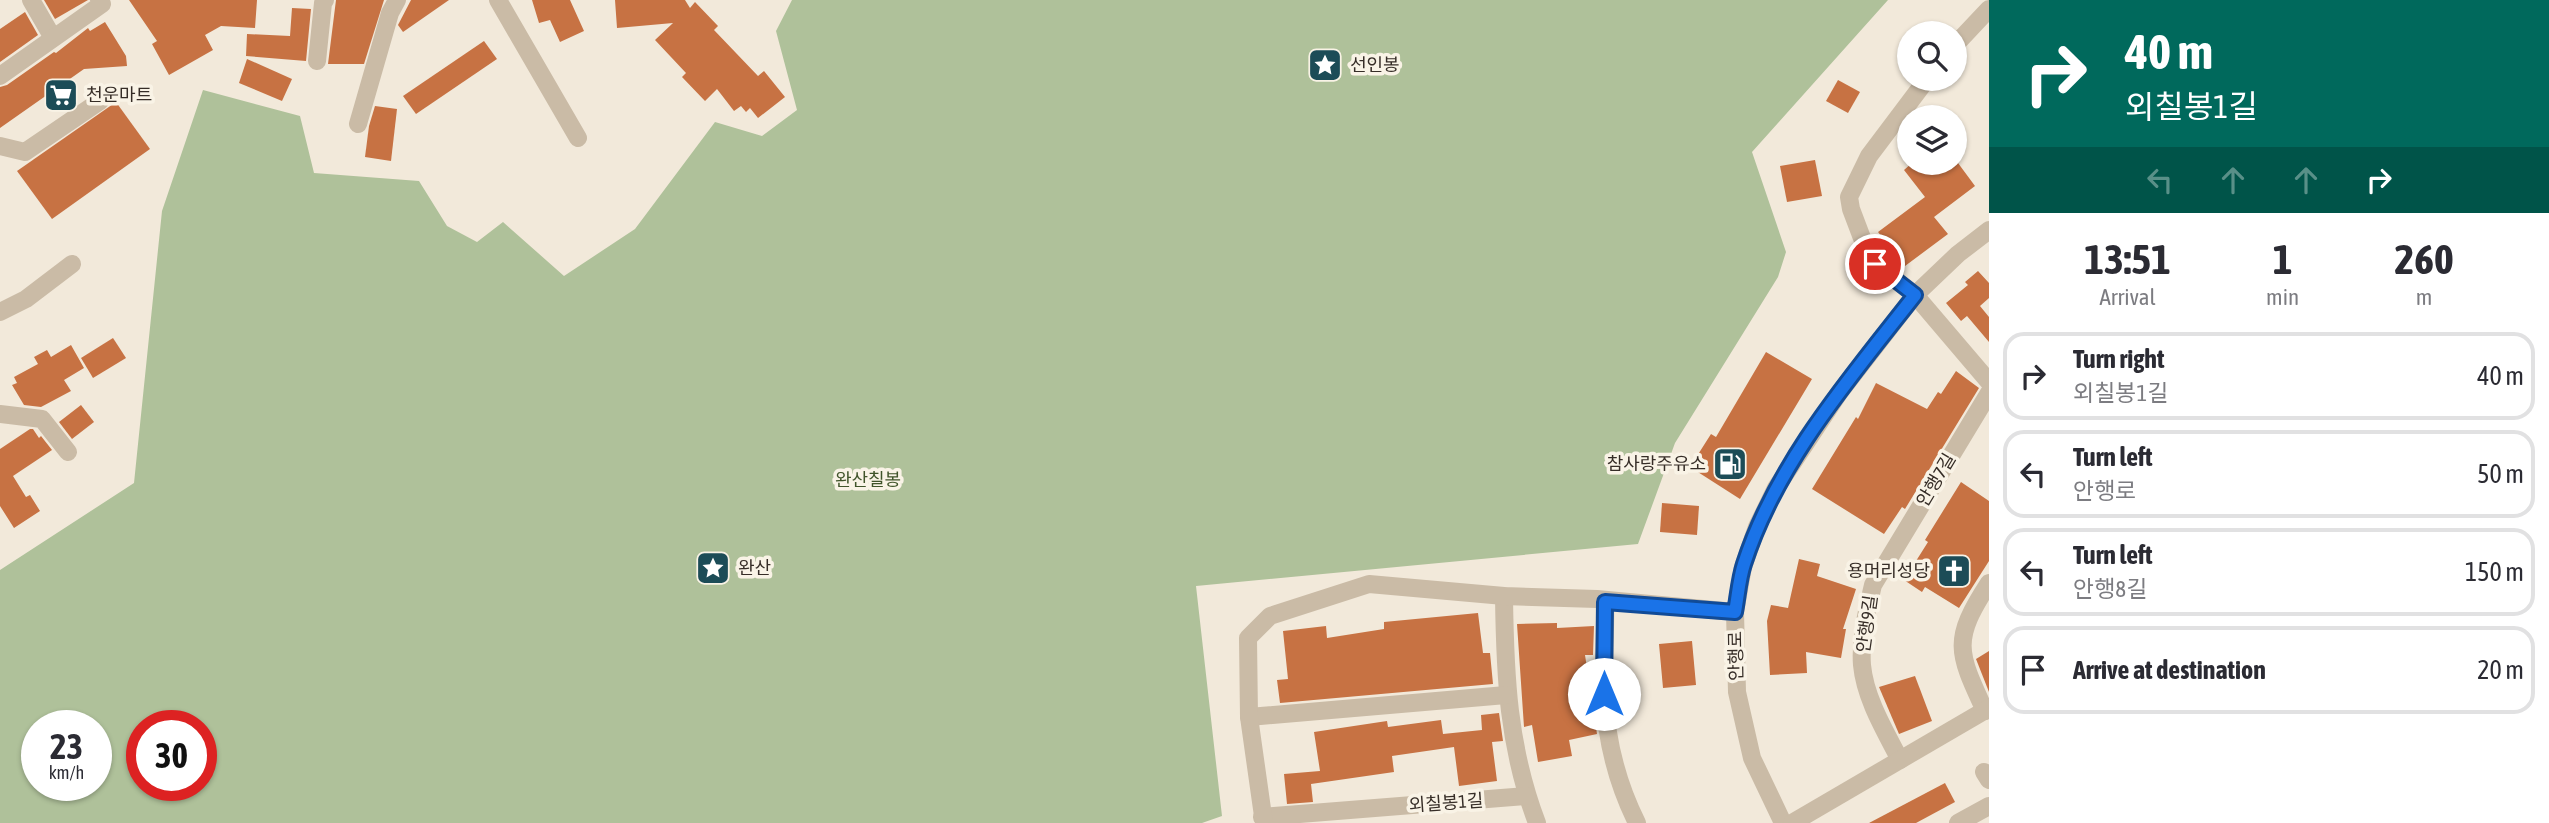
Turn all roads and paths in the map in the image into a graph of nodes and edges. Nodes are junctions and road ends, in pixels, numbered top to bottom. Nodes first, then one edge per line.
1 (31, 0) edge
2 (325, 0) edge
3 (397, 0) edge
4 (498, 0) edge
5 (103, 1) edge
6 (1989, 9) edge
7 (1967, 32) edge
8 (53, 38) junction
9 (317, 61) dead end
10 (0, 76) edge
11 (1918, 91) edge
12 (100, 101) dead end
13 (358, 124) dead end
14 (578, 138) dead end
15 (0, 146) edge
16 (1989, 230) edge
17 (72, 264) dead end
18 (1915, 295) junction
19 (0, 313) edge
20 (1989, 382) edge
21 (1989, 393) edge
22 (0, 414) edge
23 (68, 452) dead end
24 (1883, 568) joint
25 (1987, 586) edge
26 (1504, 596) junction
27 (1605, 602) junction
28 (1735, 612) junction
29 (1506, 695) junction
30 (1987, 709) edge
31 (1249, 717) junction
32 (1899, 760) junction
33 (1527, 796) junction
34 (1989, 806) edge
35 (1263, 820) edge
36 (1537, 823) edge
37 (1637, 823) edge
38 (1783, 823) edge
39 (1792, 823) edge
40 (1958, 823) edge

1 - 8 street
2 - 9 street
3 - 13 street
4 - 14 street
5 - 8 street
6 - 7 street
8 - 10 street
11 - 18 street
12 - 15 street
16 - 18 street, 안행로
17 - 19 street
18 - 20 street
18 - 28 street, 안행로
21 - 24 street, 안행7길
22 - 23 street
24 - 32 street, 안행9길
25 - 30 street
26 - 27 street, 외칠봉1길
26 - 29 street
26 - 31 street, 외칠봉1길
27 - 28 street, 외칠봉1길
27 - 37 street
28 - 38 street, 안행로
29 - 31 street
29 - 33 street
30 - 32 street
31 - 35 street, 외칠봉1길
32 - 39 street
33 - 35 street, 외칠봉1길
33 - 36 street
34 - 40 street

